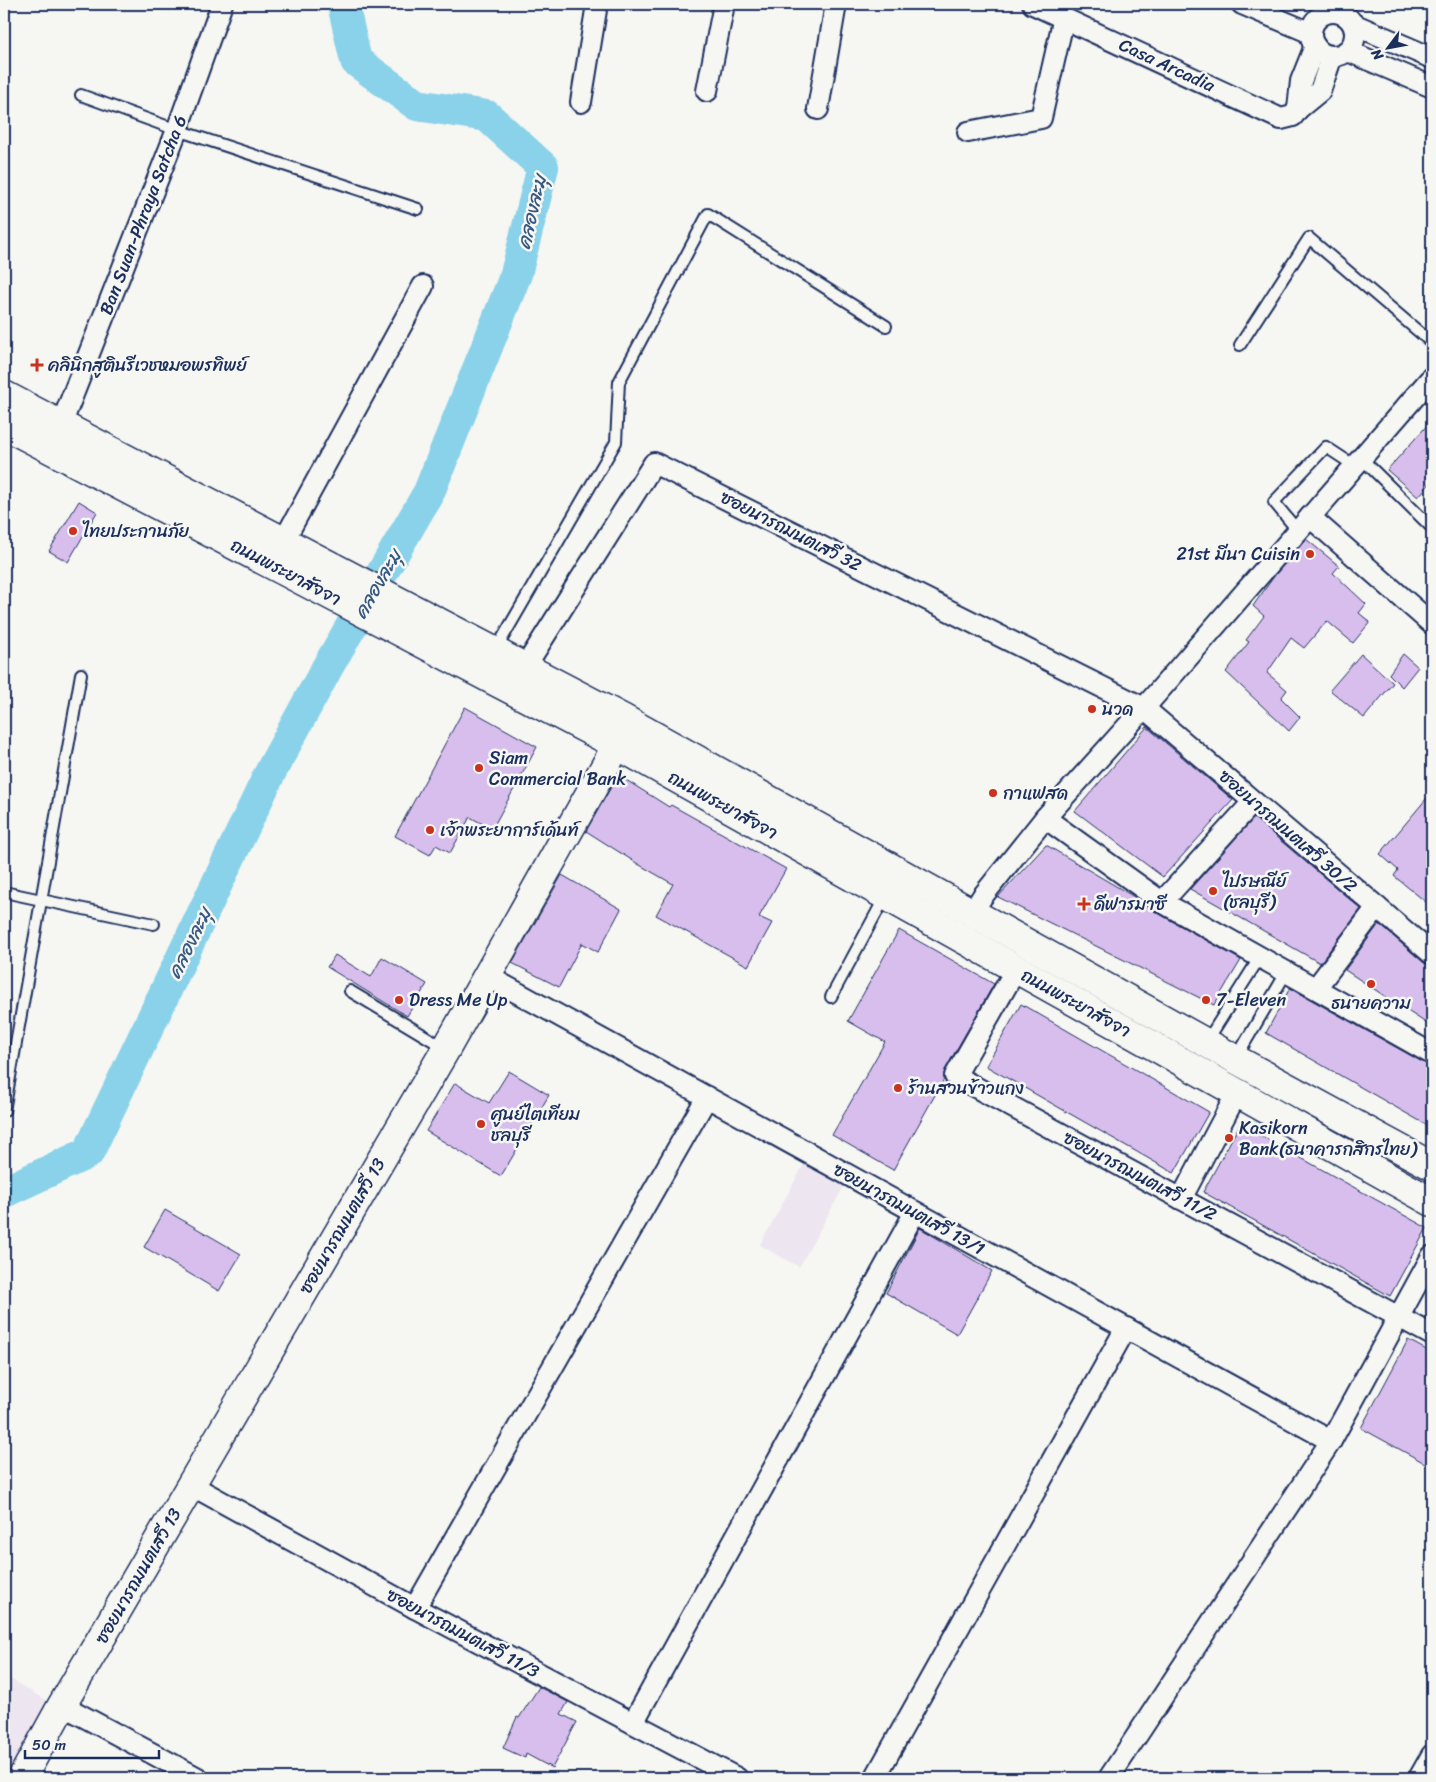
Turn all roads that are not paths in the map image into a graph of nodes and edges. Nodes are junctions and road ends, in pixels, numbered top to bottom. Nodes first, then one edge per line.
1 (222, 4) edge
2 (597, 4) edge
3 (724, 4) edge
4 (836, 4) edge
5 (1033, 4) edge
6 (1242, 4) edge
7 (1349, 15) edge
8 (1064, 17) junction
9 (1317, 25) edge
10 (1340, 54) junction
11 (1432, 58) edge
12 (1432, 87) edge
13 (707, 91) dead end
14 (81, 95) dead end
15 (580, 102) dead end
16 (818, 109) dead end
17 (1298, 109) junction
18 (177, 130) junction
19 (968, 132) dead end
20 (418, 209) dead end
21 (423, 286) dead end
22 (886, 326) dead end
23 (1432, 343) edge
24 (1240, 345) dead end
25 (1432, 377) edge
26 (4, 395) edge
27 (4, 425) edge
28 (61, 425) junction
29 (1358, 462) junction
30 (1304, 524) junction
31 (1432, 525) edge
32 (283, 542) junction
33 (338, 585) junction
34 (1432, 624) edge
35 (494, 652) junction
36 (524, 667) junction
37 (80, 674) dead end
38 (1144, 708) junction
39 (617, 745) junction
40 (1254, 802) junction
41 (1045, 818) junction
42 (4, 892) edge
43 (886, 896) junction
44 (41, 900) junction
45 (1162, 902) junction
46 (1377, 907) junction
47 (972, 913) junction
48 (154, 924) dead end
49 (1432, 954) edge
50 (1260, 957) junction
51 (1016, 969) junction
52 (1286, 973) junction
53 (487, 976) junction
54 (1316, 988) junction
55 (350, 991) dead end
56 (831, 997) dead end
57 (1206, 1042) junction
58 (446, 1049) junction
59 (1432, 1054) edge
60 (1235, 1059) junction
61 (1237, 1093) junction
62 (707, 1097) junction
63 (4, 1111) edge
64 (1432, 1166) edge
65 (1181, 1198) junction
66 (1432, 1202) edge
67 (916, 1212) junction
68 (1432, 1256) edge
69 (1400, 1317) junction
70 (1126, 1328) junction
71 (1432, 1336) edge
72 (1331, 1442) junction
73 (191, 1485) junction
74 (415, 1608) junction
75 (62, 1705) junction
76 (633, 1723) junction
77 (1432, 1755) edge
78 (22, 1778) edge
79 (198, 1778) edge
80 (737, 1778) edge
81 (875, 1778) edge
82 (1109, 1778) edge
83 (1418, 1778) edge

1 - 18 street, Ban Suan-Phraya Satcha 6
2 - 15 street
3 - 13 street
4 - 16 street
5 - 8 street, Casa Arcadia
6 - 9 street
7 - 9 street
7 - 10 street
7 - 11 street
8 - 17 street, Casa Arcadia
8 - 19 street
9 - 10 street
9 - 17 street
10 - 12 street
10 - 17 street
14 - 18 lane
18 - 20 lane
18 - 28 street, Ban Suan-Phraya Satcha 6
21 - 32 street
22 - 35 lane
23 - 24 lane
25 - 29 street
26 - 28 main road, ถนนพระยาสัจจา
27 - 33 main road, ถนนพระยาสัจจา
28 - 32 main road, ถนนพระยาสัจจา
29 - 30 street
29 - 30 lane
29 - 31 lane
30 - 34 street
30 - 38 street
32 - 33 main road, ถนนพระยาสัจจา
33 - 35 main road, ถนนพระยาสัจจา
33 - 39 main road, ถนนพระยาสัจจา
35 - 36 main road, ถนนพระยาสัจจา
36 - 38 street, ซอยนารถมนตเสวี 32
36 - 47 main road, ถนนพระยาสัจจา
37 - 44 lane
38 - 40 street, ซอยนารถมนตเสวี 30/2
38 - 41 street
39 - 43 main road, ถนนพระยาสัจจา
39 - 53 main road, ซอยนารถมนตเสวี 13
40 - 45 street
40 - 46 street, ซอยนารถมนตเสวี 30/2
41 - 45 street
41 - 47 street
42 - 44 lane
43 - 51 main road, ถนนพระยาสัจจา
43 - 56 lane
44 - 48 lane
44 - 63 lane
45 - 50 street
46 - 49 street, ซอยนารถมนตเสวี 30/2
46 - 54 street
47 - 57 main road, ถนนพระยาสัจจา
50 - 52 street
50 - 57 lane
51 - 61 main road, ถนนพระยาสัจจา
51 - 65 street, ซอยนารถมนตเสวี 11/2
52 - 54 street
52 - 60 lane
53 - 58 main road, ซอยนารถมนตเสวี 13
53 - 62 street, ซอยนารถมนตเสวี 13/1
54 - 59 street
55 - 58 lane
57 - 60 main road, ถนนพระยาสัจจา
58 - 73 main road, ซอยนารถมนตเสวี 13
60 - 64 main road, ถนนพระยาสัจจา
61 - 65 street
61 - 66 main road, ถนนพระยาสัจจา
62 - 67 street, ซอยนารถมนตเสวี 13/1
62 - 74 street
65 - 69 street, ซอยนารถมนตเสวี 11/2
67 - 70 street, ซอยนารถมนตเสวี 13/1
67 - 76 street
68 - 69 street
69 - 71 street, ซอยนารถมนตเสวี 11/2
69 - 72 street
70 - 72 street, ซอยนารถมนตเสวี 13/1
70 - 81 street
72 - 82 street
73 - 74 street, ซอยนารถมนตเสวี 11/3
73 - 75 main road, ซอยนารถมนตเสวี 13
74 - 76 street, ซอยนารถมนตเสวี 11/3
75 - 78 main road, ซอยนารถมนตเสวี 13
75 - 79 street
76 - 80 street, ซอยนารถมนตเสวี 11/3
77 - 83 street

